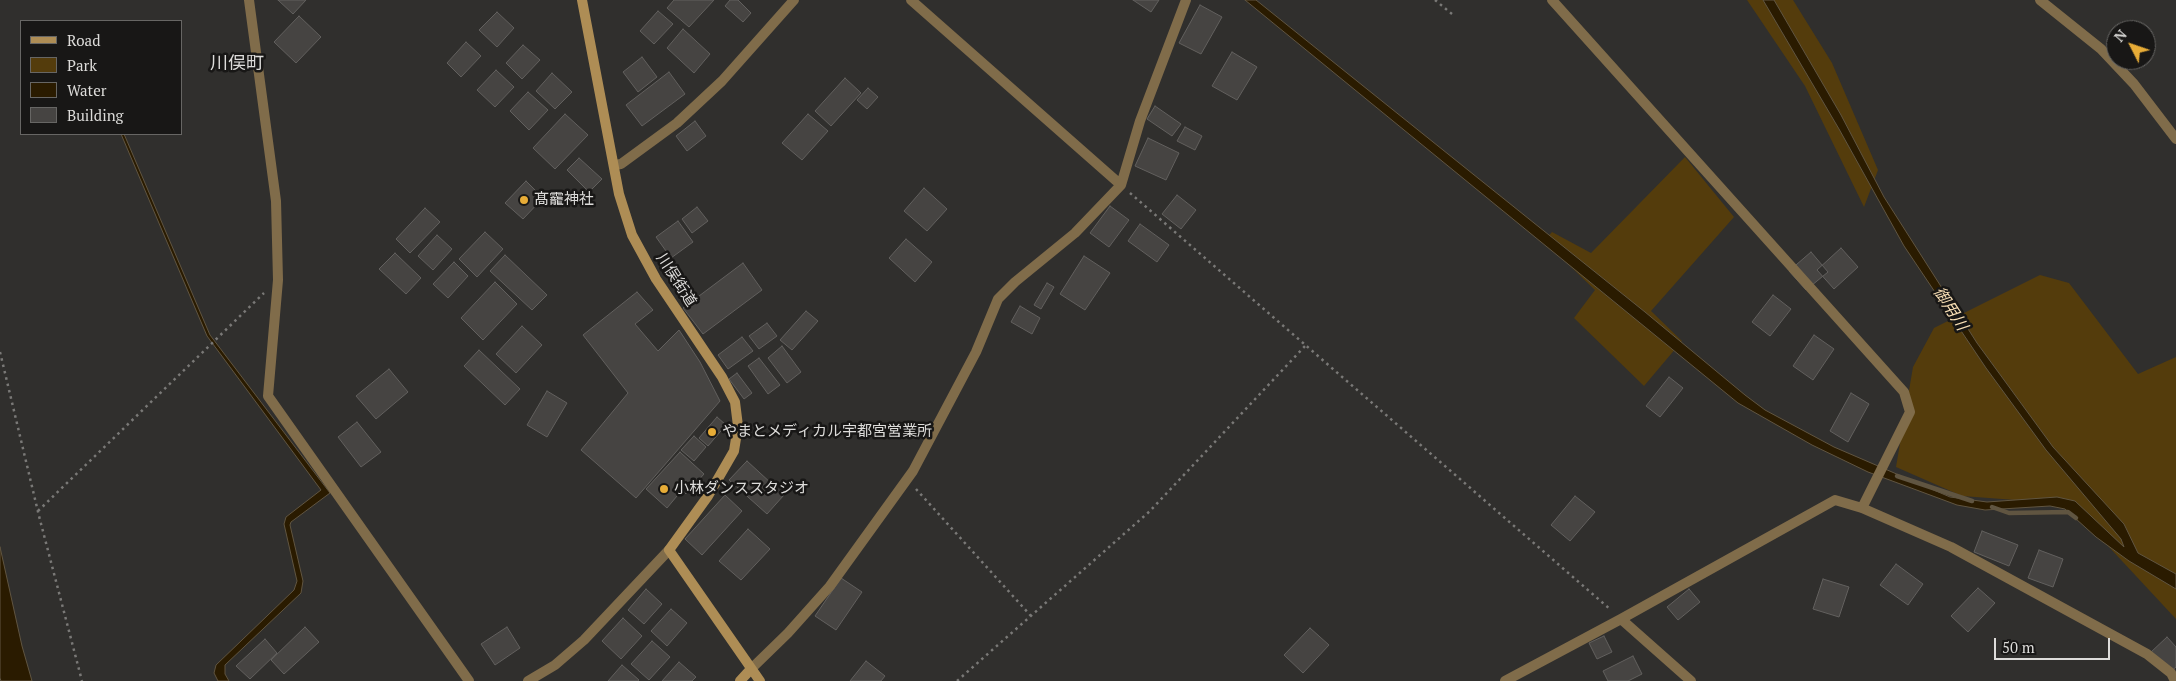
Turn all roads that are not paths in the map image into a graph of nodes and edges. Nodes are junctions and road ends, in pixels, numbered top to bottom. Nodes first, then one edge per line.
1 (249, 0) edge
2 (582, 0) edge
3 (794, 0) edge
4 (911, 0) edge
5 (1186, 0) edge
6 (1552, 0) edge
7 (2040, 0) edge
8 (2176, 139) edge
9 (614, 165) junction
10 (1121, 185) junction
11 (1862, 508) junction
12 (669, 550) junction
13 (1621, 619) junction
14 (751, 669) junction
15 (469, 681) edge
16 (528, 681) edge
17 (740, 681) edge
18 (760, 681) edge
19 (1505, 681) edge
20 (1692, 681) edge
21 (2175, 681) edge

1 - 15 street
2 - 9 main road, 川俣街道
3 - 9 street
4 - 10 street
5 - 10 street
6 - 11 street
7 - 8 street
9 - 12 main road, 川俣街道
10 - 14 street
11 - 13 street
11 - 21 street
12 - 14 main road
12 - 16 street, 川俣街道
13 - 19 street
13 - 20 street
14 - 17 main road
14 - 18 main road

